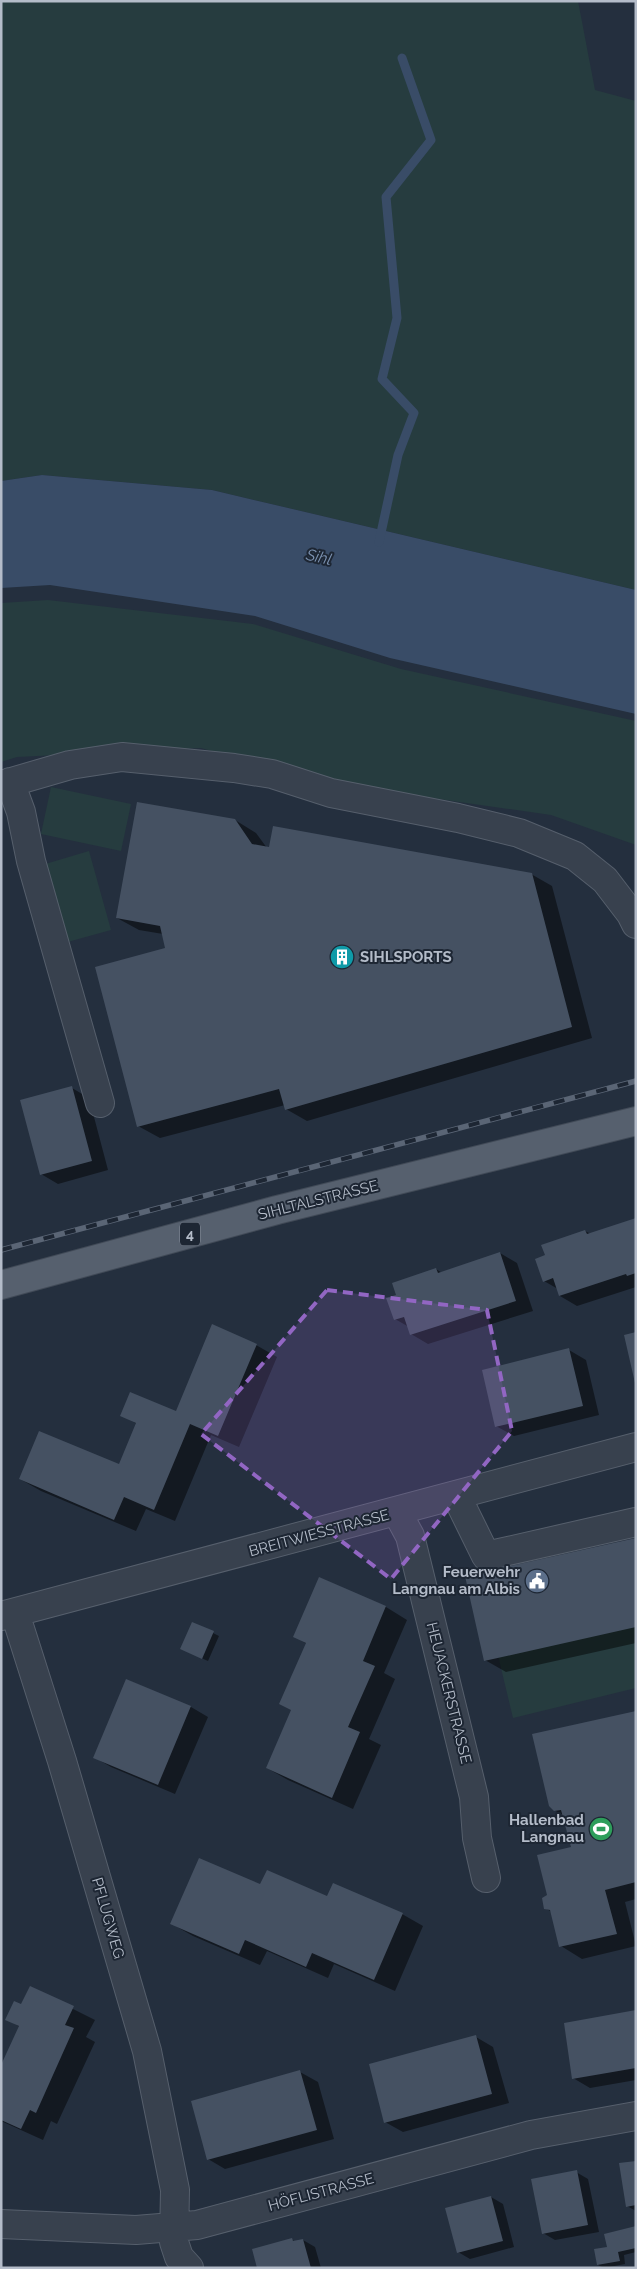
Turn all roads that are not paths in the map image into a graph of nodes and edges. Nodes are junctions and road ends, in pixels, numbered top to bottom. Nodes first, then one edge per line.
1 (6, 784) edge
2 (636, 924) edge
3 (100, 1103) dead end
4 (636, 1121) edge
5 (1, 1285) edge
6 (636, 1447) edge
7 (456, 1495) junction
8 (397, 1512) junction
9 (636, 1522) edge
10 (8, 1615) edge
11 (486, 1878) dead end
12 (636, 2116) edge
13 (1, 2224) edge
14 (173, 2228) junction
15 (189, 2268) edge

1 - 2 street
1 - 3 street
4 - 5 main road, SIHLTALSTRASSE / 4
6 - 7 street, BREITWIESSTRASSE
7 - 8 street, BREITWIESSTRASSE
7 - 9 street
8 - 10 street, BREITWIESSTRASSE
8 - 11 street, HEUACKERSTRASSE
10 - 14 street, PFLUGWEG
12 - 14 street, HÖFLISTRASSE
13 - 14 street, HÖFLISTRASSE
14 - 15 street, PFLUGWEG

